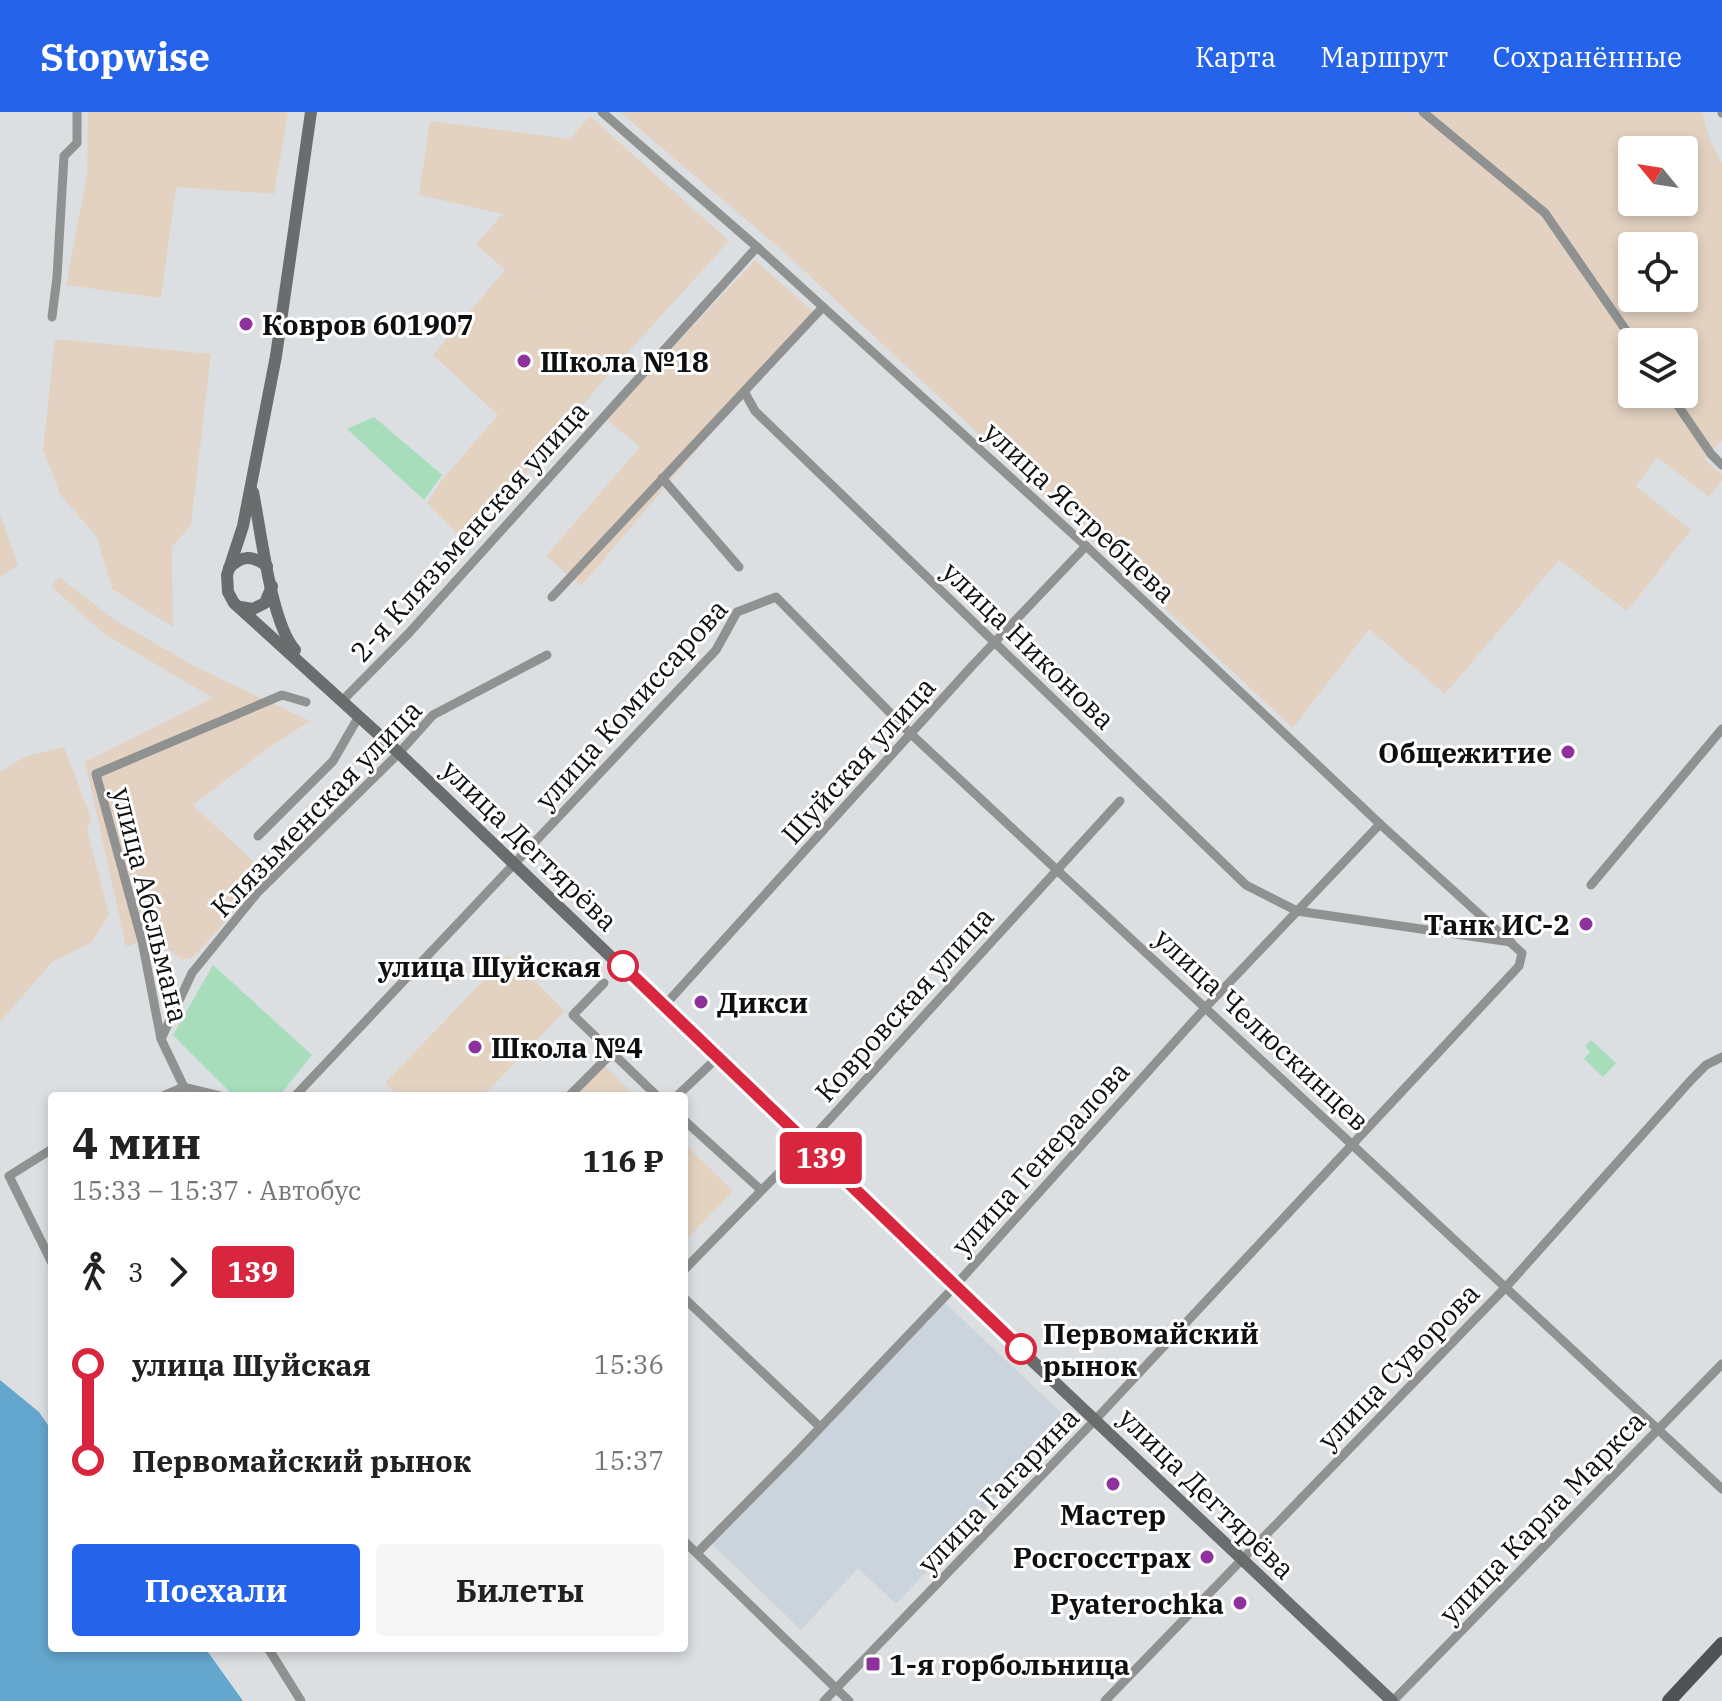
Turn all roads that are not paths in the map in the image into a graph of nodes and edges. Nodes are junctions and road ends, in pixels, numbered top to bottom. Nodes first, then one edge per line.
1 (77, 112) edge
2 (311, 112) edge
3 (602, 112) edge
4 (1423, 112) edge
5 (757, 247) junction
6 (823, 307) junction
7 (52, 317) dead end
8 (1624, 328) edge
9 (745, 393) junction
10 (1680, 408) edge
11 (1722, 465) edge
12 (662, 478) junction
13 (252, 485) junction
14 (1086, 546) junction
15 (267, 566) junction
16 (739, 567) dead end
17 (229, 568) junction
18 (272, 585) junction
19 (552, 597) dead end
20 (776, 597) joint
21 (234, 603) junction
22 (994, 642) junction
23 (547, 655) dead end
24 (329, 688) junction
25 (342, 701) junction
26 (306, 702) dead end
27 (359, 716) junction
28 (1722, 729) edge
29 (912, 735) junction
30 (399, 753) junction
31 (1120, 801) dead end
32 (1380, 824) junction
33 (258, 836) dead end
34 (516, 865) junction
35 (1057, 869) junction
36 (1591, 885) dead end
37 (1297, 911) junction
38 (1511, 943) junction
39 (1522, 953) joint
40 (604, 983) dead end
41 (664, 1006) junction
42 (1206, 1007) junction
43 (161, 1039) junction
44 (611, 1054) junction
45 (718, 1057) junction
46 (1720, 1058) edge
47 (184, 1087) junction
48 (172, 1092) edge
49 (205, 1092) edge
50 (299, 1092) edge
51 (573, 1092) edge
52 (653, 1092) edge
53 (681, 1092) edge
54 (688, 1124) edge
55 (1352, 1143) junction
56 (807, 1144) junction
57 (48, 1152) edge
58 (761, 1190) junction
59 (48, 1255) edge
60 (688, 1266) edge
61 (954, 1287) junction
62 (1506, 1287) junction
63 (688, 1302) edge
64 (1722, 1364) edge
65 (1096, 1419) junction
66 (820, 1427) junction
67 (1659, 1430) junction
68 (1722, 1489) edge
69 (688, 1545) edge
70 (697, 1553) junction
71 (1241, 1560) junction
72 (1722, 1644) edge
73 (270, 1652) edge
74 (837, 1689) junction
75 (301, 1701) edge
76 (824, 1701) edge
77 (849, 1701) edge
78 (1105, 1701) edge
79 (1392, 1701) edge
80 (1669, 1701) edge

1 - 7 street
2 - 13 main road
3 - 5 street, улица Ястребцева
4 - 8 street
5 - 6 street, улица Ястребцева
5 - 25 street, 2-я Клязьменская улица
6 - 9 street
6 - 14 street, улица Ястребцева
9 - 12 street
9 - 22 street, улица Никонова
10 - 11 street
12 - 16 street
12 - 19 street
13 - 15 main road
13 - 17 main road
14 - 22 street, Шуйская улица
14 - 32 street, улица Ястребцева
15 - 17 main road
15 - 18 main road
17 - 21 main road
18 - 21 main road
18 - 24 main road
20 - 29 street, улица Челюскинцев
20 - 34 street, улица Комиссарова
21 - 24 main road
22 - 29 street, Шуйская улица
22 - 37 street, улица Никонова
23 - 30 street, Клязьменская улица
24 - 25 main road, улица Дегтярёва
25 - 27 main road, улица Дегтярёва
26 - 43 street, улица Абельмана
27 - 30 main road, улица Дегтярёва
27 - 33 street
28 - 36 street
29 - 35 street, улица Челюскинцев
29 - 41 street, Шуйская улица
30 - 34 main road, улица Дегтярёва
30 - 43 street, Клязьменская улица
31 - 35 street, Ковровская улица
32 - 37 street, улица Генералова
32 - 38 street, улица Ястребцева
34 - 41 main road, улица Дегтярёва
34 - 50 street, улица Комиссарова
35 - 42 street, улица Челюскинцев
35 - 56 street, Ковровская улица
37 - 38 street, улица Никонова
37 - 42 street, улица Генералова
38 - 39 street, улица Ястребцева
39 - 55 street, улица Гагарина
40 - 44 street
41 - 45 main road, улица Дегтярёва
42 - 55 street, улица Челюскинцев
42 - 61 street, улица Генералова
43 - 47 street, улица Абельмана
44 - 51 street
44 - 52 street
45 - 53 street
45 - 56 main road, улица Дегтярёва
46 - 62 street, улица Суворова
47 - 48 street
47 - 49 street
54 - 58 street
55 - 62 street, улица Челюскинцев
55 - 65 street, улица Гагарина
56 - 58 street, Ковровская улица
56 - 61 main road, улица Дегтярёва
57 - 59 street
58 - 60 street, Ковровская улица
61 - 65 main road, улица Дегтярёва
61 - 66 street, улица Генералова
62 - 67 street, улица Челюскинцев
62 - 71 street, улица Суворова
63 - 66 street
64 - 67 street, улица Карла Маркса
65 - 71 main road, улица Дегтярёва
65 - 74 street, улица Гагарина
66 - 70 street, улица Генералова
67 - 68 street, улица Челюскинцев
67 - 79 street, улица Карла Маркса
69 - 70 street
70 - 74 street
71 - 78 street, улица Суворова
71 - 79 main road, улица Дегтярёва
72 - 80 main road
73 - 75 street
74 - 76 street, улица Гагарина
74 - 77 street

